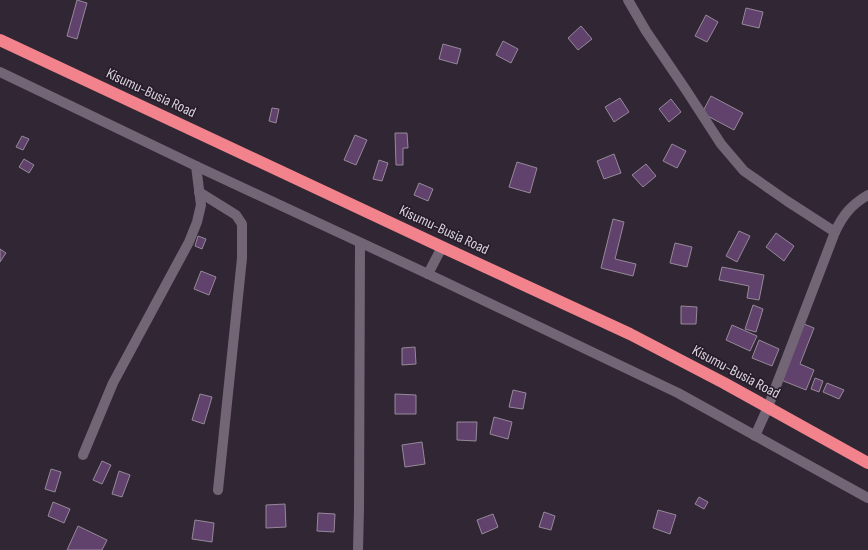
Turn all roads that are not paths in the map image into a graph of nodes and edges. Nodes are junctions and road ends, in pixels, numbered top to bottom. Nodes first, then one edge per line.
1 (628, 0) edge
2 (0, 40) edge
3 (0, 72) edge
4 (196, 166) junction
5 (200, 192) junction
6 (868, 195) edge
7 (835, 232) junction
8 (360, 242) junction
9 (442, 247) junction
10 (428, 274) junction
11 (768, 407) junction
12 (755, 436) junction
13 (84, 455) dead end
14 (868, 463) edge
15 (218, 490) dead end
16 (868, 498) edge
17 (358, 550) edge

1 - 7 street
2 - 9 highway, Kisumu-Busia Road
3 - 4 street
4 - 5 street
4 - 8 street
5 - 13 street
5 - 15 street
6 - 7 street
7 - 11 street
8 - 10 street
8 - 17 street
9 - 10 street
9 - 11 highway, Kisumu-Busia Road
10 - 12 street
11 - 12 street
11 - 14 highway, Kisumu-Busia Road
12 - 16 street

